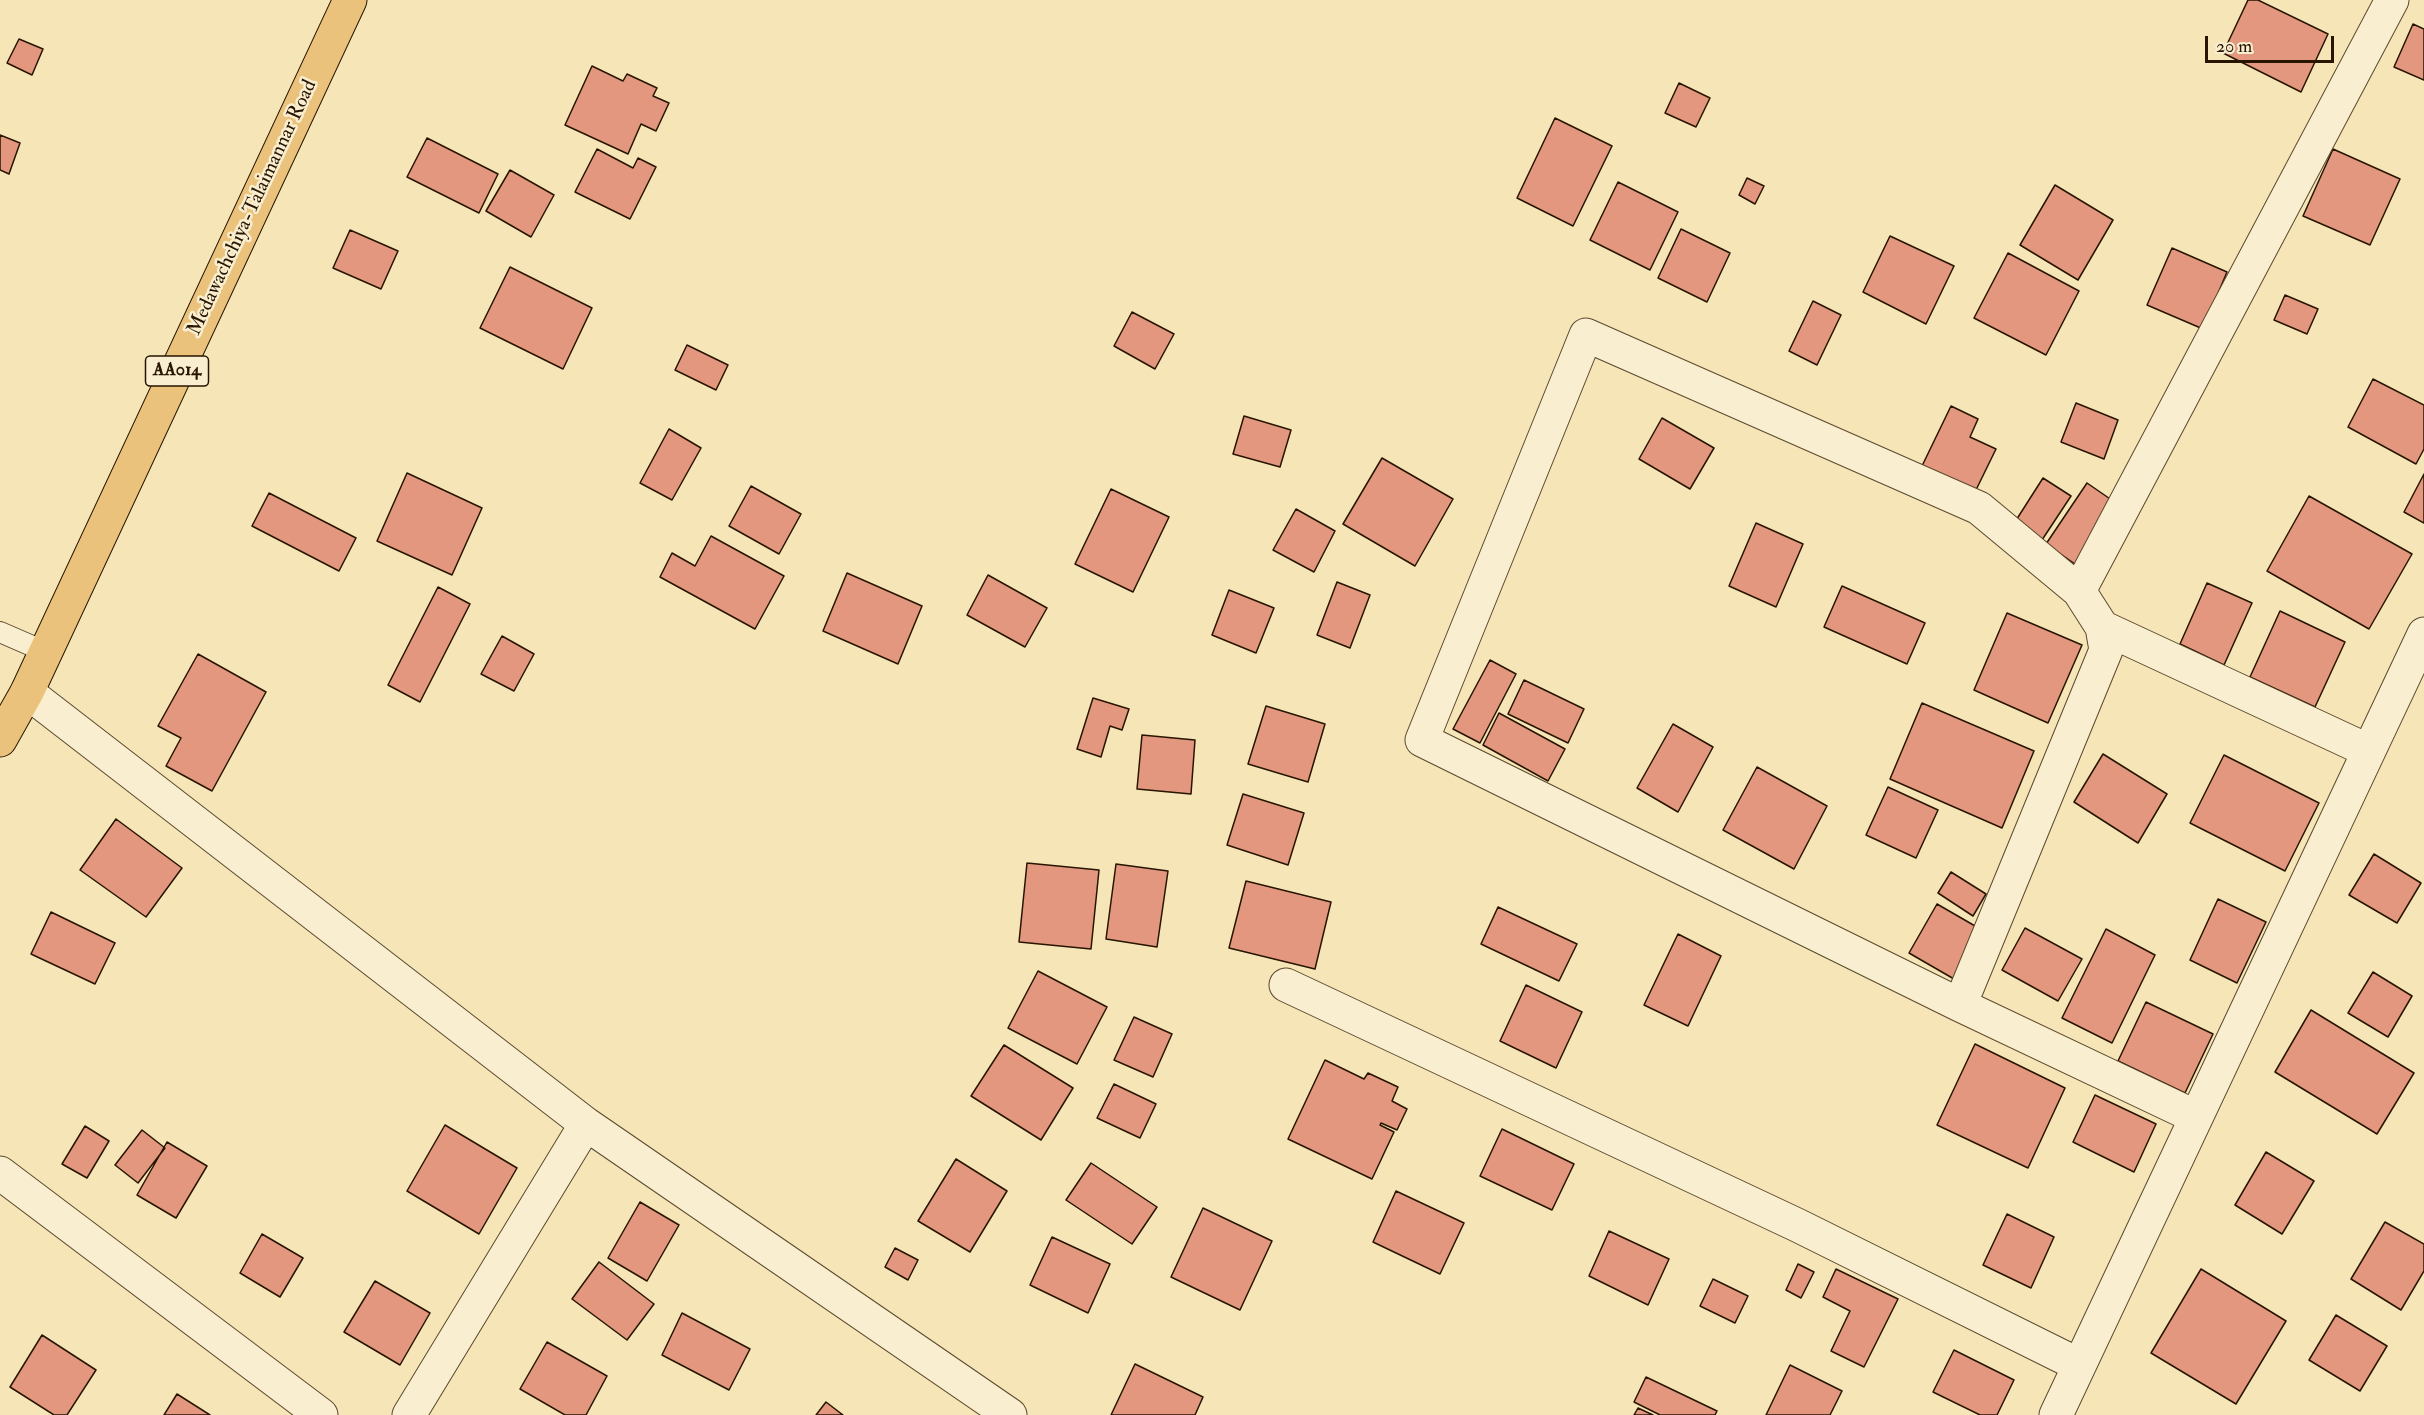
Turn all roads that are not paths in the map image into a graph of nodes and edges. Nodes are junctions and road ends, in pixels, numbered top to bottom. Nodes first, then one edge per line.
1 (350, 0) edge
2 (2392, 0) edge
3 (2079, 591) junction
4 (2102, 627) junction
5 (0, 632) edge
6 (2424, 634) edge
7 (46, 652) junction
8 (27, 692) junction
9 (0, 740) edge
10 (2369, 751) junction
11 (1286, 985) dead end
12 (1960, 1005) junction
13 (2196, 1117) junction
14 (586, 1124) junction
15 (0, 1173) edge
16 (2079, 1365) junction
17 (321, 1415) edge
18 (409, 1415) edge
19 (1010, 1415) edge
20 (2056, 1415) edge

1 - 7 highway, Medawachchiya-Talaimannar Road / AA014
2 - 3 street
3 - 4 street
3 - 12 street
4 - 10 street
4 - 12 street
5 - 7 lane
6 - 10 street
7 - 8 highway, Medawachchiya-Talaimannar Road / AA014
8 - 9 highway, Medawachchiya-Talaimannar Road / AA014
8 - 14 street
10 - 13 street
11 - 16 street
12 - 13 street
13 - 16 street
14 - 18 street
14 - 19 street
15 - 17 street
16 - 20 street

